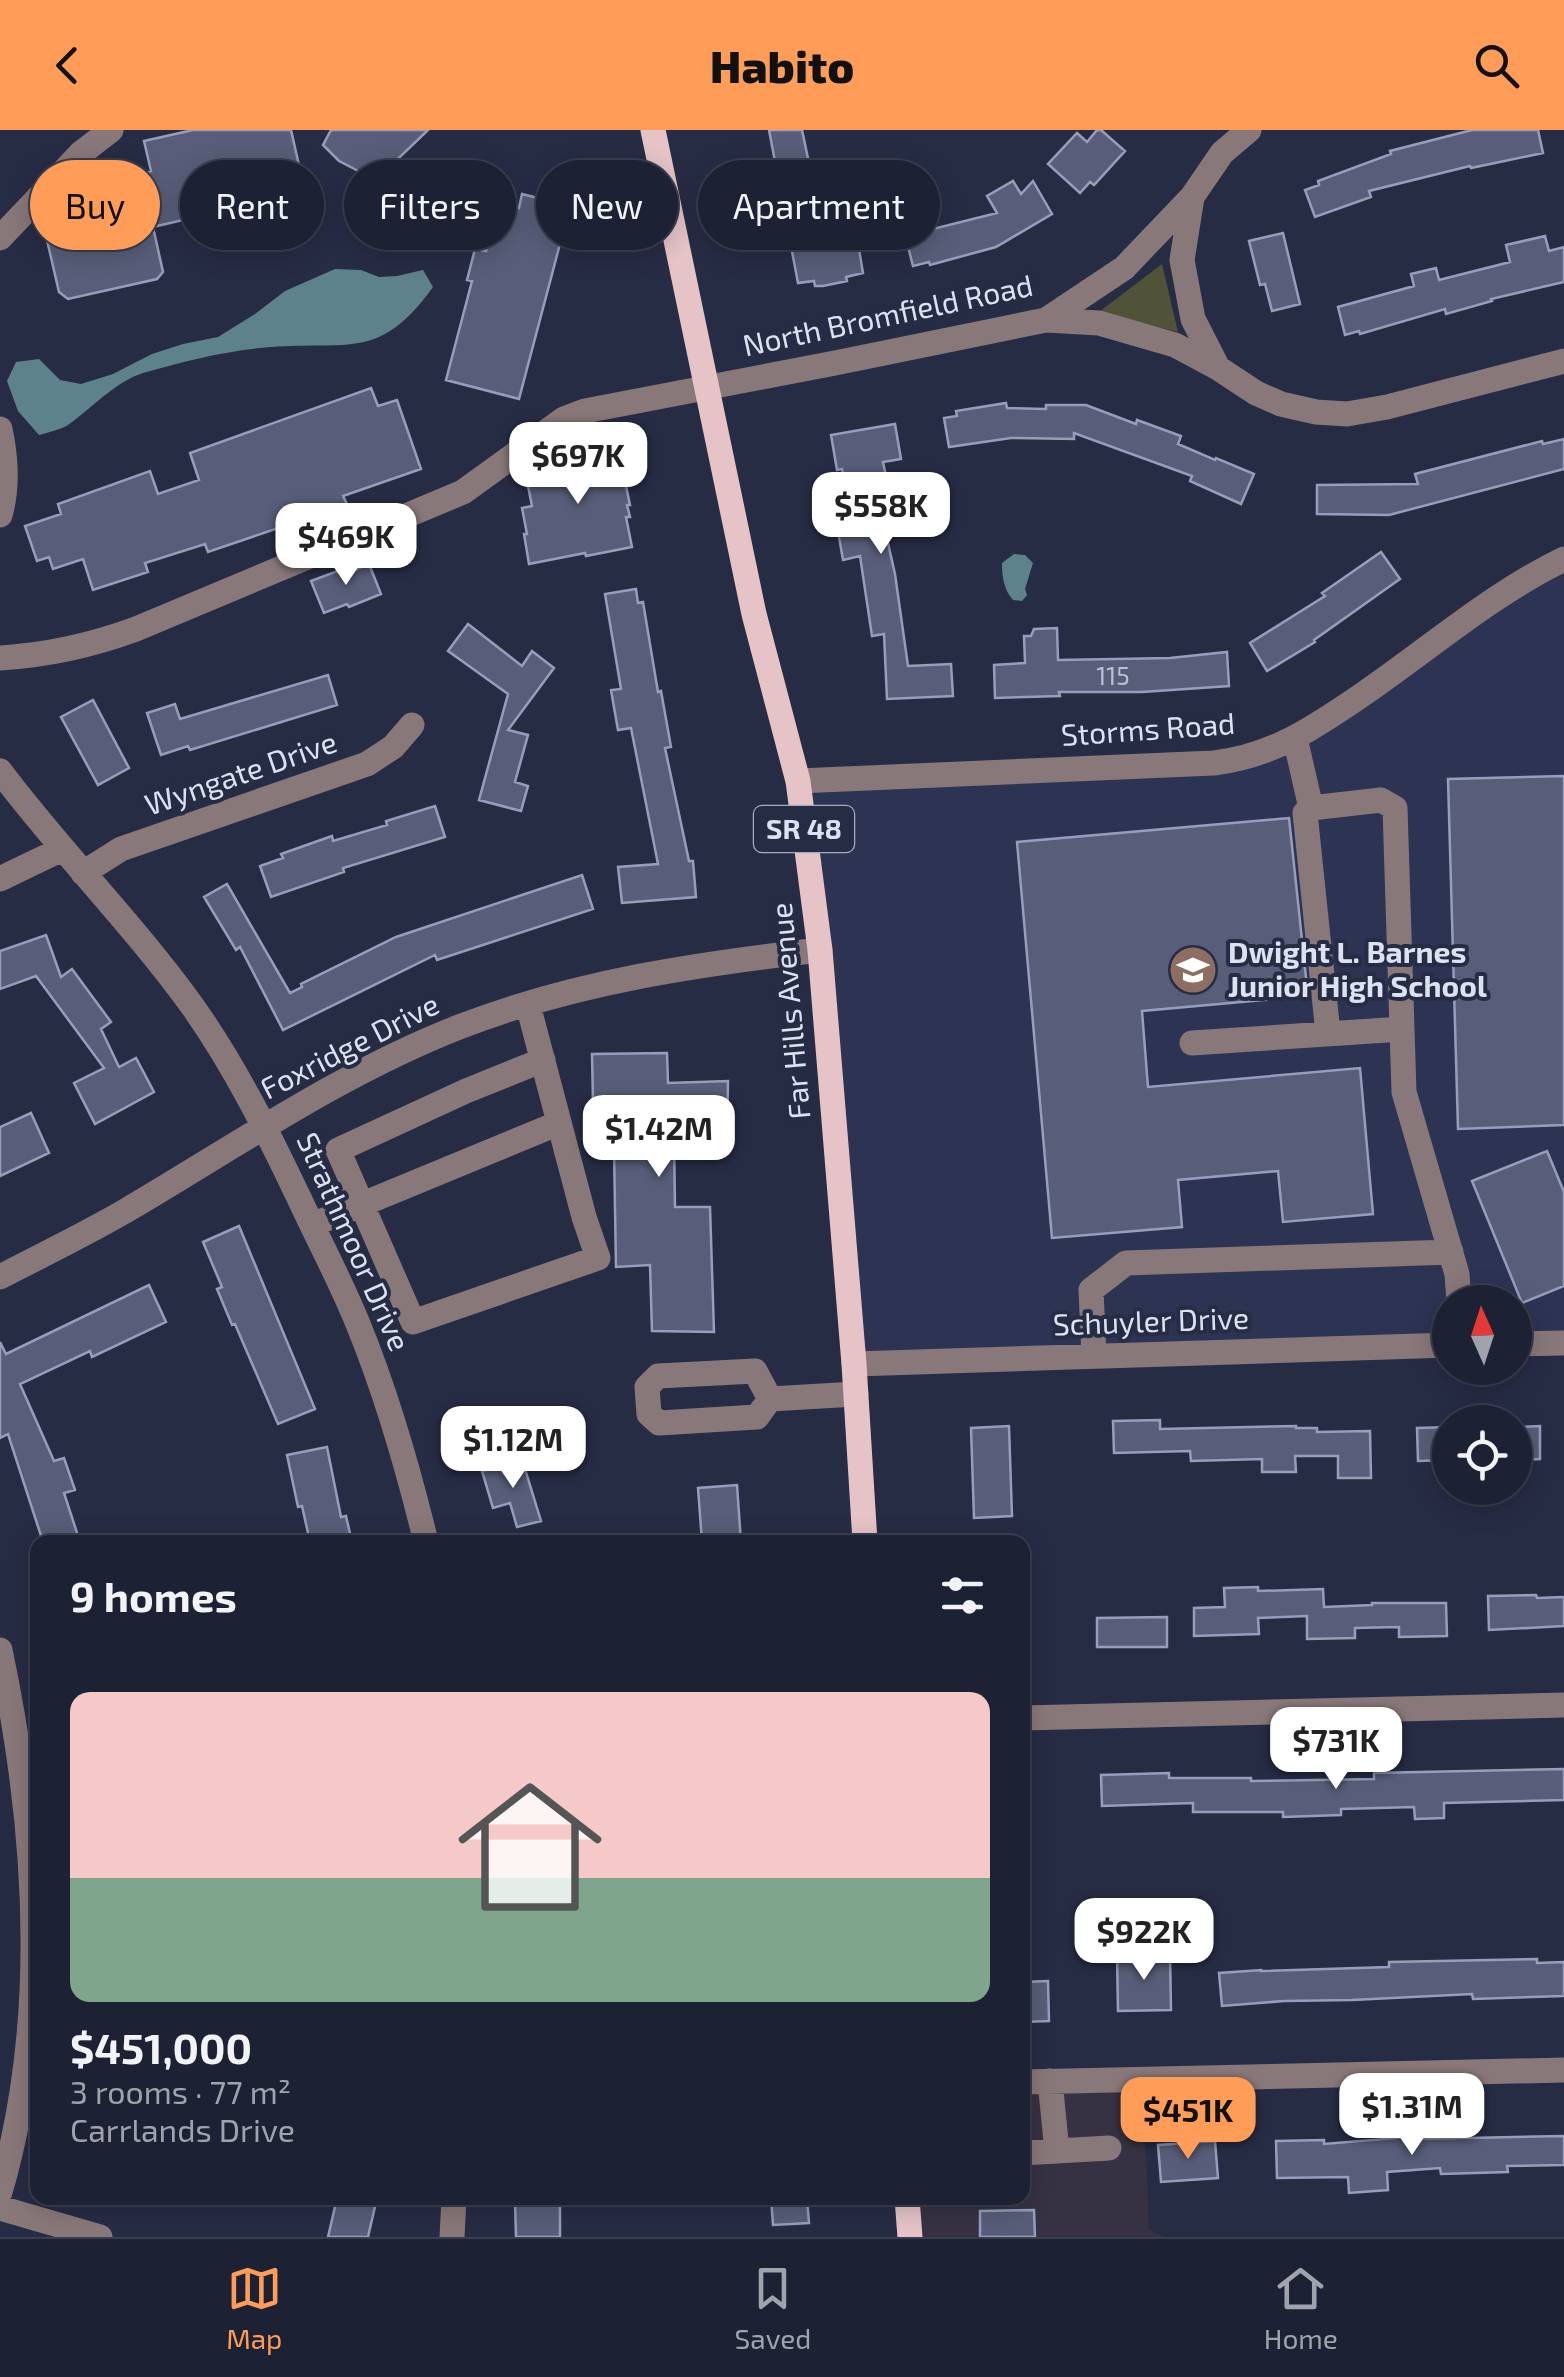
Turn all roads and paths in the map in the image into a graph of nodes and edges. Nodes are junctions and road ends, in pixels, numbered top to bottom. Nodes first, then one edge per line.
1 (111, 130) edge
2 (653, 130) edge
3 (1249, 130) edge
4 (1192, 196) junction
5 (0, 238) edge
6 (1046, 320) junction
7 (1564, 361) edge
8 (1218, 368) junction
9 (706, 387) junction
10 (0, 428) edge
11 (0, 515) edge
12 (1564, 559) edge
13 (0, 658) edge
14 (412, 725) dead end
15 (1294, 738) junction
16 (0, 771) edge
17 (798, 781) junction
18 (1311, 808) junction
19 (62, 849) junction
20 (83, 873) junction
21 (0, 880) edge
22 (820, 950) junction
23 (528, 1004) junction
24 (1402, 1029) junction
25 (1328, 1033) junction
26 (1192, 1043) dead end
27 (543, 1060) junction
28 (560, 1123) junction
29 (264, 1126) junction
30 (362, 1205) junction
31 (312, 1226) junction
32 (1451, 1252) junction
33 (0, 1277) edge
34 (1458, 1285) edge
35 (1564, 1342) edge
36 (1532, 1343) edge
37 (1432, 1346) edge
38 (1094, 1356) junction
39 (854, 1364) junction
40 (856, 1394) junction
41 (770, 1399) dead end
42 (424, 1535) edge
43 (865, 1535) edge
44 (0, 1650) edge
45 (1564, 1705) edge
46 (1030, 1718) edge
47 (30, 1880) edge
48 (30, 2008) edge
49 (1564, 2070) edge
50 (1050, 2081) junction
51 (1030, 2082) edge
52 (1109, 2148) dead end
53 (1057, 2151) junction
54 (1030, 2153) edge
55 (0, 2192) edge
56 (454, 2205) edge
57 (908, 2205) edge
58 (0, 2208) edge
59 (100, 2237) edge
60 (452, 2237) edge
61 (910, 2237) edge

1 - 5 street
2 - 9 main road, Far Hills Avenue / SR 48
3 - 4 street, North Bromfield Road
4 - 6 street, North Bromfield Road
4 - 8 street
6 - 8 street
6 - 9 street, North Bromfield Road
7 - 8 street
9 - 13 street, North Bromfield Road
9 - 17 main road, Far Hills Avenue / SR 48
10 - 11 street
12 - 15 street, Storms Road
14 - 20 street, Wyngate Drive
15 - 17 street, Storms Road
15 - 18 street
16 - 19 street, Strathmoor Drive
17 - 22 main road, Far Hills Avenue / SR 48
18 - 24 street
18 - 25 street
19 - 20 street, Strathmoor Drive
19 - 21 street
20 - 29 street, Strathmoor Drive
22 - 23 street, Foxridge Drive
22 - 39 main road, Far Hills Avenue / SR 48
23 - 27 street
23 - 29 street, Foxridge Drive
24 - 25 street
24 - 32 street
25 - 26 street
27 - 28 street
27 - 30 street
28 - 30 street
28 - 30 street
29 - 31 street, Strathmoor Drive
29 - 33 street, Foxridge Drive
30 - 31 street
31 - 42 street, Strathmoor Drive
32 - 34 street
32 - 38 street
35 - 36 street
37 - 38 street, Schuyler Drive
38 - 39 street, Schuyler Drive
39 - 40 main road, Far Hills Avenue / SR 48
40 - 41 street
40 - 43 main road, Far Hills Avenue / SR 48
44 - 47 street
45 - 46 street
48 - 55 street
49 - 50 street
50 - 51 street
50 - 53 street
52 - 53 street
53 - 54 street
56 - 60 street
57 - 61 main road
58 - 59 street

